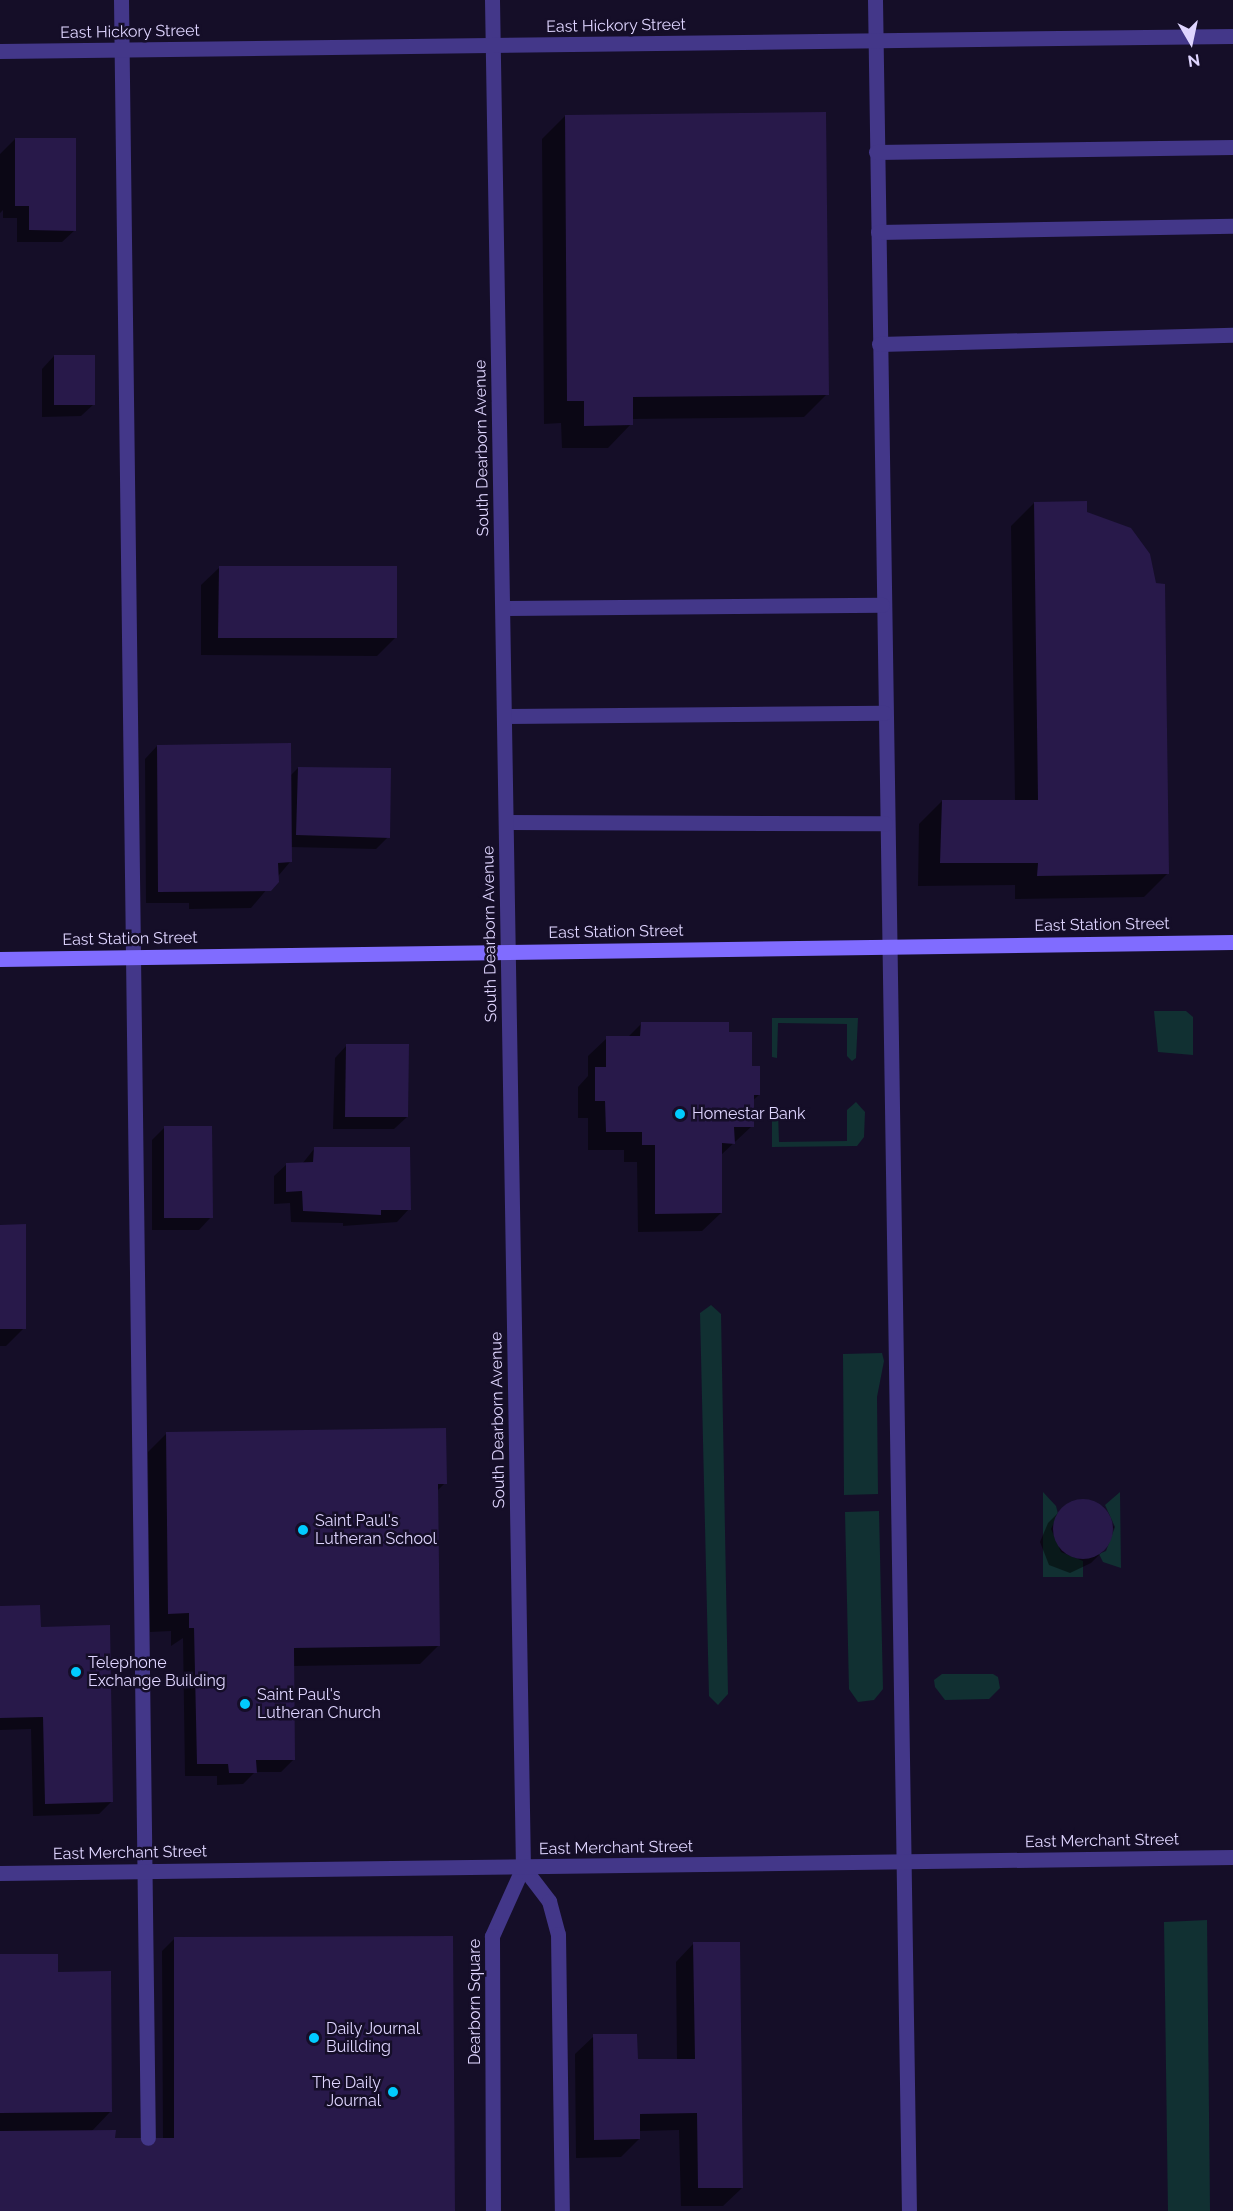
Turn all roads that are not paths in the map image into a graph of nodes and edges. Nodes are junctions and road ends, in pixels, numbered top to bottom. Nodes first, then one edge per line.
1 (121, 0) edge
2 (492, 0) edge
3 (875, 0) edge
4 (1233, 36) edge
5 (875, 40) junction
6 (493, 45) junction
7 (122, 50) junction
8 (0, 51) edge
9 (1233, 147) edge
10 (876, 152) junction
11 (1233, 225) edge
12 (878, 232) junction
13 (1233, 335) edge
14 (879, 344) junction
15 (882, 605) junction
16 (503, 609) junction
17 (884, 713) junction
18 (504, 716) junction
19 (506, 822) junction
20 (885, 823) junction
21 (1233, 942) edge
22 (887, 947) junction
23 (508, 952) junction
24 (134, 957) junction
25 (0, 958) edge
26 (1233, 1857) edge
27 (906, 1862) junction
28 (523, 1867) junction
29 (145, 1871) junction
30 (0, 1873) edge
31 (148, 2138) dead end
32 (493, 2211) edge
33 (562, 2211) edge
34 (909, 2211) edge

1 - 7 street
2 - 6 street, South Dearborn Avenue
3 - 5 street
4 - 5 street, East Hickory Street
5 - 6 street, East Hickory Street
5 - 10 street
6 - 7 street, East Hickory Street
6 - 16 street, South Dearborn Avenue
7 - 8 street, East Hickory Street
7 - 24 street
9 - 10 street
10 - 12 street
11 - 12 street
12 - 14 street
13 - 14 street
14 - 15 street
15 - 16 street
15 - 17 street
16 - 18 street, South Dearborn Avenue
17 - 18 street
17 - 20 street
18 - 19 street, South Dearborn Avenue
19 - 20 street
19 - 23 street, South Dearborn Avenue
20 - 22 street
21 - 22 main road, East Station Street
22 - 23 main road, East Station Street
22 - 27 street
23 - 24 main road, East Station Street
23 - 28 street, South Dearborn Avenue
24 - 25 main road, East Station Street
24 - 29 street
26 - 27 street, East Merchant Street
27 - 28 street, East Merchant Street
27 - 34 street
28 - 29 street, East Merchant Street
28 - 32 street, Dearborn Square
28 - 33 street
29 - 30 street, East Merchant Street
29 - 31 street

